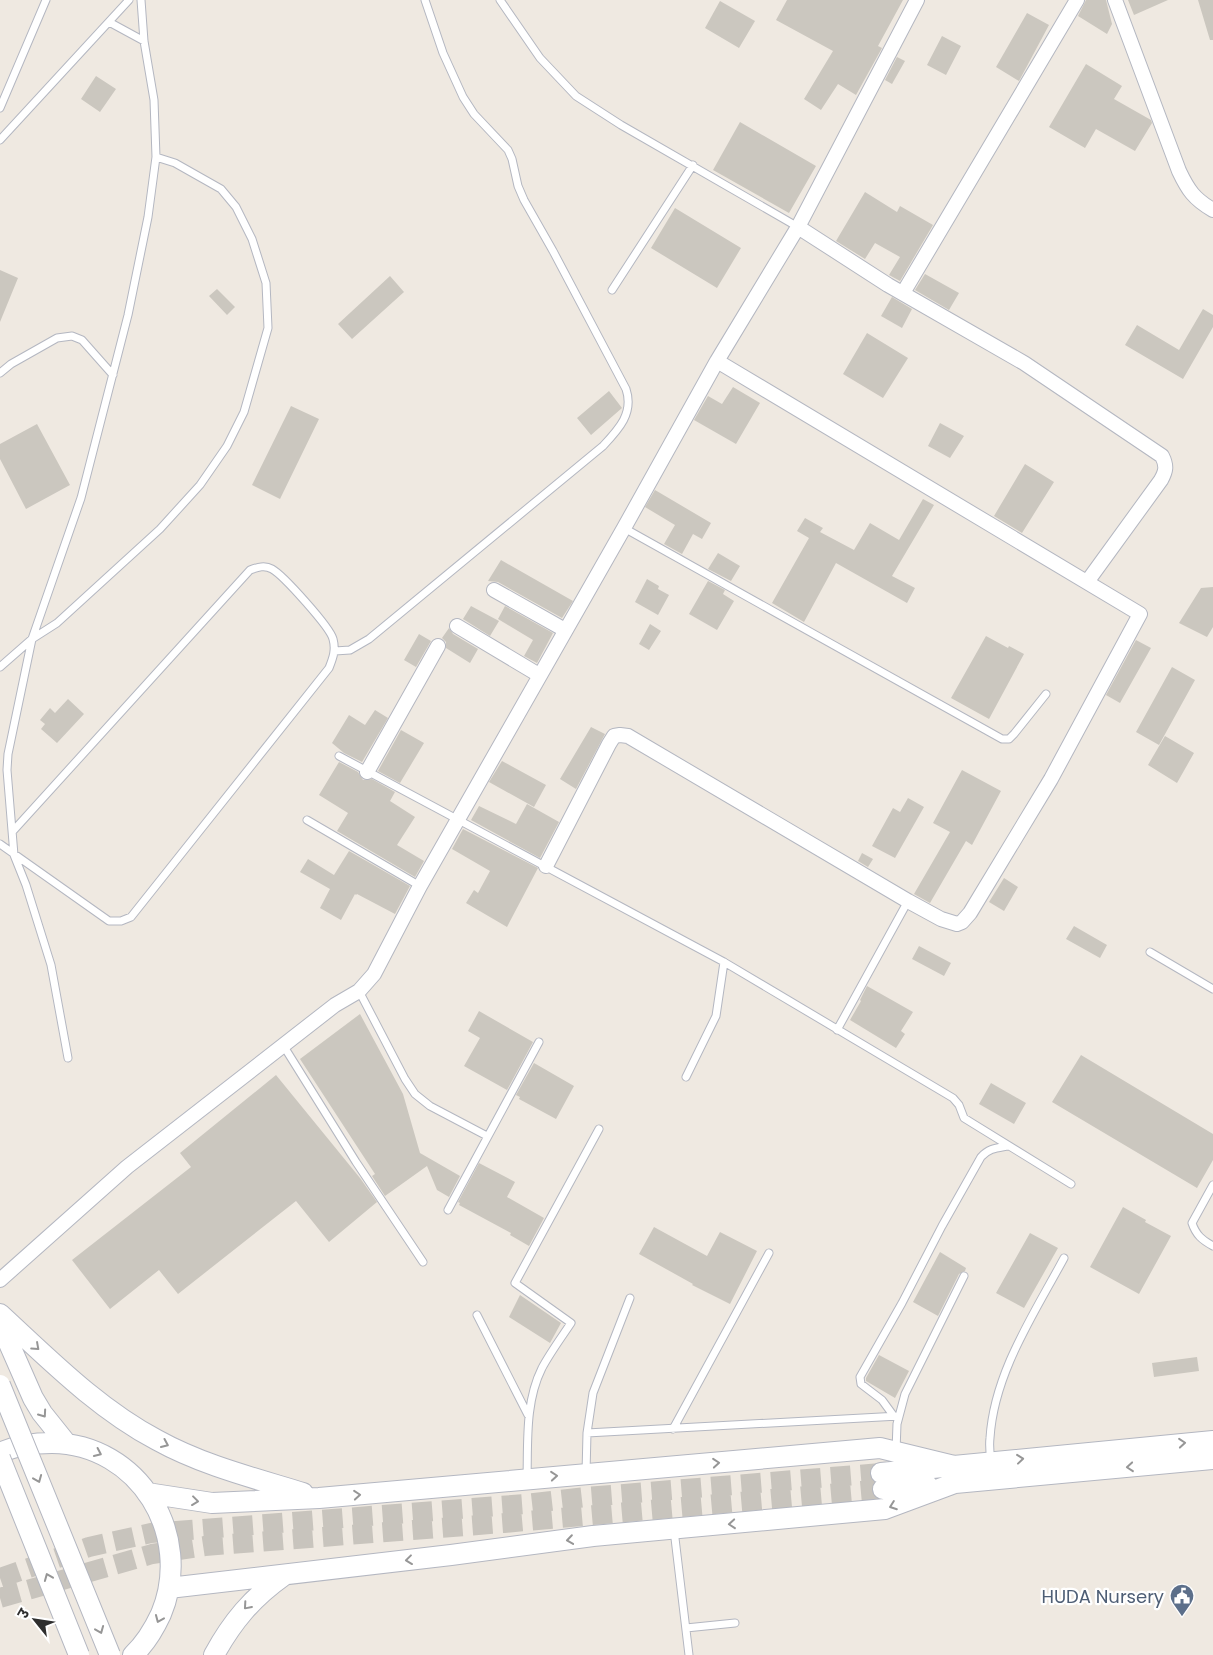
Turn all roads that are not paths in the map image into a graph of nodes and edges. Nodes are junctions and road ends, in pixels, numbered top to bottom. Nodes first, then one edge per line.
1 (46, 0) edge
2 (129, 0) edge
3 (141, 0) edge
4 (425, 0) edge
5 (500, 0) edge
6 (917, 0) edge
7 (1077, 0) edge
8 (1115, 0) edge
9 (109, 22) junction
10 (144, 41) junction
11 (0, 108) edge
12 (0, 140) edge
13 (156, 157) junction
14 (693, 165) junction
15 (1213, 210) edge
16 (798, 227) junction
17 (612, 290) dead end
18 (903, 293) junction
19 (717, 361) junction
20 (1, 369) edge
21 (113, 376) junction
22 (624, 528) junction
23 (1087, 582) junction
24 (494, 590) dead end
25 (457, 626) dead end
26 (565, 630) junction
27 (32, 639) junction
28 (438, 646) dead end
29 (335, 651) junction
30 (0, 667) edge
31 (539, 675) junction
32 (1046, 694) dead end
33 (339, 756) dead end
34 (367, 772) junction
35 (307, 820) dead end
36 (458, 820) junction
37 (13, 830) junction
38 (0, 844) edge
39 (14, 855) junction
40 (546, 866) junction
41 (420, 886) junction
42 (908, 901) junction
43 (1150, 952) dead end
44 (724, 962) junction
45 (1213, 989) edge
46 (359, 991) junction
47 (837, 1030) junction
48 (539, 1042) dead end
49 (283, 1045) junction
50 (68, 1058) dead end
51 (686, 1077) dead end
52 (600, 1129) dead end
53 (487, 1136) junction
54 (1009, 1146) junction
55 (1071, 1184) dead end
56 (1213, 1185) edge
57 (448, 1210) dead end
58 (1213, 1246) edge
59 (769, 1253) dead end
60 (1064, 1258) dead end
61 (423, 1262) dead end
62 (964, 1276) dead end
63 (0, 1280) edge
64 (630, 1298) dead end
65 (0, 1314) edge
66 (477, 1315) dead end
67 (0, 1322) edge
68 (0, 1385) edge
69 (528, 1415) junction
70 (896, 1415) junction
71 (673, 1428) junction
72 (587, 1433) junction
73 (1213, 1440) edge
74 (66, 1443) junction
75 (896, 1451) junction
76 (0, 1453) edge
77 (0, 1458) edge
78 (1213, 1458) edge
79 (991, 1462) junction
80 (586, 1474) junction
81 (955, 1475) junction
82 (527, 1479) junction
83 (882, 1481) tunnel mouth
84 (147, 1493) junction
85 (319, 1498) junction
86 (674, 1529) junction
87 (284, 1575) junction
88 (169, 1588) junction
89 (735, 1623) dead end
90 (686, 1628) junction
91 (136, 1654) edge
92 (79, 1655) edge
93 (110, 1655) edge
94 (214, 1655) edge
95 (689, 1655) edge

1 - 11 lane
2 - 9 lane
3 - 10 lane
4 - 29 lane
5 - 14 lane
6 - 16 street
7 - 18 street
8 - 15 street
9 - 10 lane
9 - 12 lane
10 - 13 lane
13 - 21 lane
13 - 27 lane
14 - 16 lane
14 - 17 lane
16 - 18 street
16 - 19 street
18 - 23 street
19 - 22 street
19 - 23 street
20 - 21 lane
21 - 27 lane
22 - 26 street
22 - 32 lane
23 - 42 street
24 - 26 street
25 - 31 street
26 - 31 street
27 - 30 lane
27 - 37 lane
28 - 34 street
29 - 37 lane
29 - 39 lane
31 - 36 street
33 - 34 lane
34 - 36 lane
35 - 41 lane
36 - 40 lane
36 - 41 street
37 - 39 lane
38 - 39 lane
39 - 50 lane
40 - 42 street
40 - 44 lane
41 - 46 street
42 - 47 lane
43 - 45 lane
44 - 47 lane
44 - 51 lane
46 - 49 street
46 - 53 lane
47 - 54 lane
48 - 53 lane
49 - 61 lane
49 - 63 street
52 - 69 lane
53 - 57 lane
54 - 55 lane
54 - 70 lane
56 - 58 lane
59 - 71 lane
60 - 79 lane
62 - 70 lane
64 - 72 lane
65 -> 85 main road
66 - 69 lane
67 -> 74 main road
68 -> 93 main road, bridge
69 - 82 lane
70 - 71 lane
70 - 75 lane
71 - 72 lane
72 - 80 lane
79 -> 73 main road
74 - 76 main road
74 -> 84 main road
80 -> 75 main road
75 - 81 main road
92 -> 77 main road, bridge
78 -> 81 main road
79 - 81 main road
82 -> 80 main road
81 - 83 main road
81 -> 86 main road
85 -> 82 main road
84 -> 85 main road
84 - 88 main road
86 -> 87 main road
86 - 90 lane
87 - 88 main road
87 -> 94 main road
88 -> 91 main road
89 - 90 lane
90 - 95 lane

